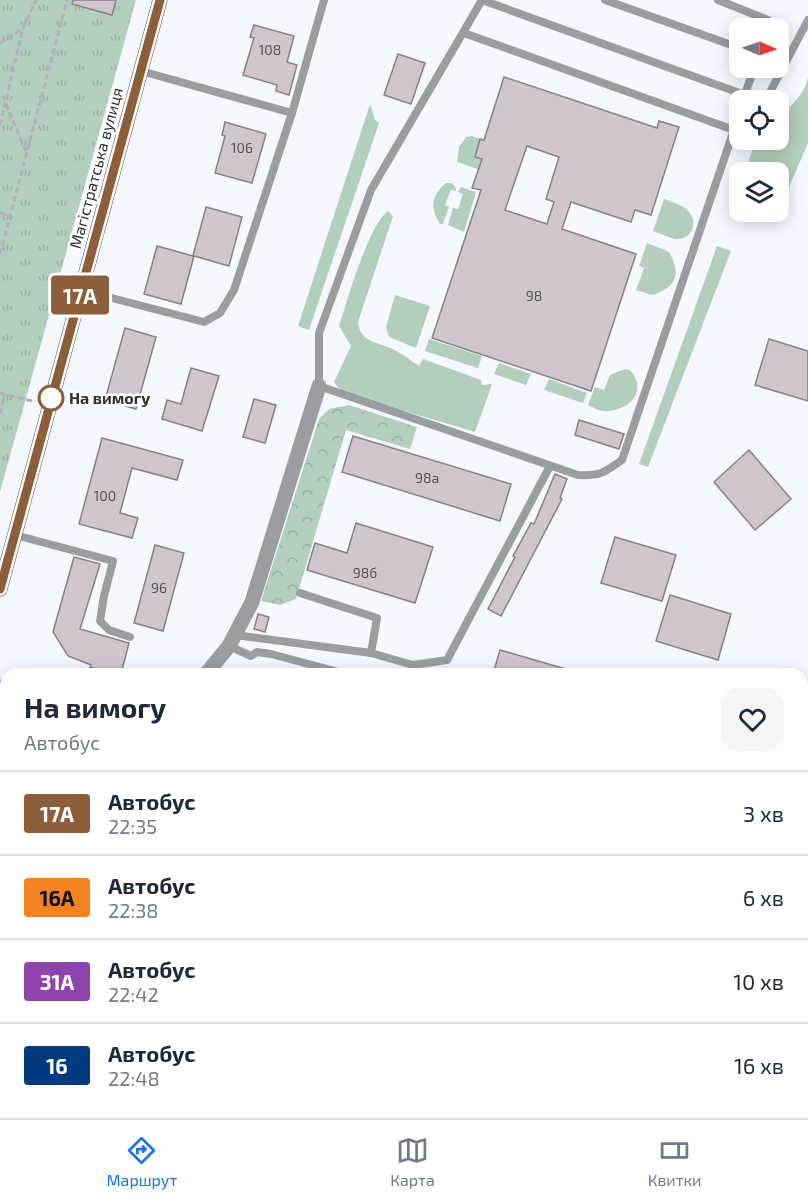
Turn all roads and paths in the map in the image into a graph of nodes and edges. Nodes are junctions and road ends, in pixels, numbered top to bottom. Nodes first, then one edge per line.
1 (36, 0) edge
2 (67, 0) edge
3 (159, 0) edge
4 (324, 0) edge
5 (482, 0) edge
6 (605, 0) edge
7 (718, 0) edge
8 (763, 18) edge
9 (808, 20) edge
10 (23, 28) junction
11 (464, 33) junction
12 (0, 43) edge
13 (729, 44) edge
14 (141, 71) junction
15 (771, 90) edge
16 (729, 92) edge
17 (6, 104) junction
18 (292, 113) junction
19 (0, 124) edge
20 (729, 128) edge
21 (729, 145) edge
22 (27, 154) junction
23 (0, 213) edge
24 (10, 217) junction
25 (0, 254) edge
26 (81, 290) junction
27 (319, 386) junction
28 (2, 393) edge
29 (32, 401) dead end
30 (0, 414) edge
31 (550, 466) junction
32 (15, 535) junction
33 (0, 589) edge
34 (300, 593) dead end
35 (130, 637) dead end
36 (232, 640) junction
37 (370, 653) junction
38 (211, 668) edge
39 (324, 668) edge

1 - 10 path
2 - 22 path
3 - 14 main road, Магістратська вулиця
4 - 18 lane
5 - 11 lane
5 - 16 lane
6 - 13 lane
7 - 8 lane
9 - 15 lane
10 - 12 path
10 - 17 path
11 - 20 lane
11 - 27 lane
14 - 18 lane
14 - 26 main road, Магістратська вулиця
17 - 19 path
17 - 22 path
18 - 26 lane
21 - 31 lane
22 - 24 path
23 - 24 path
24 - 25 path
26 - 32 main road, Магістратська вулиця
27 - 31 lane
27 - 36 street
28 - 29 path
28 - 30 path
31 - 37 lane
32 - 33 main road, Магістратська вулиця
32 - 35 lane
34 - 37 lane
36 - 37 lane
36 - 38 street
36 - 39 lane

